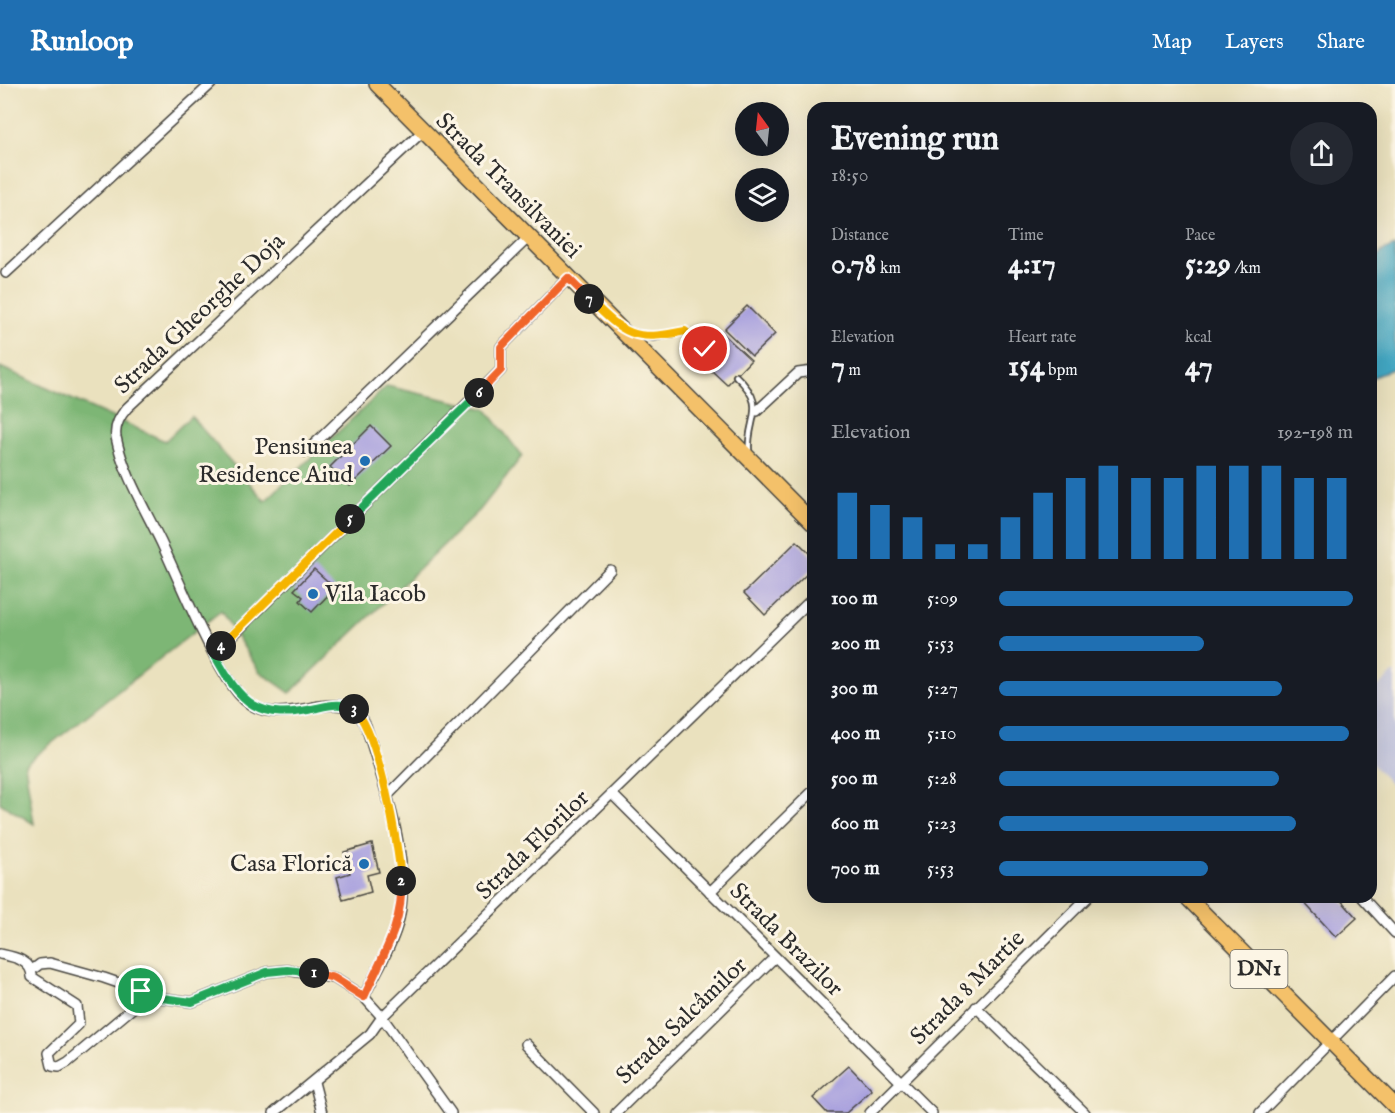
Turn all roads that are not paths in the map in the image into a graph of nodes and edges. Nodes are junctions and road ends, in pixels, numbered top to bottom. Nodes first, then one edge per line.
1 (211, 84) edge
2 (376, 84) edge
3 (422, 132) junction
4 (528, 238) junction
5 (6, 273) dead end
6 (568, 278) junction
7 (618, 328) junction
8 (705, 349) dead end
9 (807, 372) edge
10 (736, 376) dead end
11 (757, 411) junction
12 (306, 452) dead end
13 (750, 460) junction
14 (807, 517) edge
15 (610, 570) dead end
16 (807, 604) edge
17 (214, 654) junction
18 (388, 795) junction
19 (613, 795) junction
20 (807, 797) edge
21 (710, 892) junction
22 (1082, 903) edge
23 (1193, 903) edge
24 (1368, 903) edge
25 (1395, 933) edge
26 (0, 954) edge
27 (775, 957) junction
28 (32, 970) junction
29 (1395, 976) edge
30 (364, 997) junction
31 (134, 1007) dead end
32 (976, 1007) junction
33 (382, 1017) junction
34 (1330, 1041) junction
35 (526, 1044) dead end
36 (314, 1082) junction
37 (901, 1082) junction
38 (1395, 1106) edge
39 (274, 1113) edge
40 (322, 1113) edge
41 (451, 1113) edge
42 (594, 1113) edge
43 (616, 1113) edge
44 (870, 1113) edge
45 (932, 1113) edge
46 (1085, 1113) edge
47 (1260, 1113) edge

1 - 5 street
2 - 3 main road, Strada Transilvaniei
3 - 4 main road, Strada Transilvaniei
3 - 17 street, Strada Gheorghe Doja
4 - 6 main road, Strada Transilvaniei
4 - 12 street
6 - 7 main road, Strada Transilvaniei
6 - 17 street
7 - 8 lane
7 - 13 main road, Strada Transilvaniei
9 - 11 street
10 - 11 lane
11 - 13 lane
13 - 14 main road, Strada Transilvaniei
15 - 18 street
16 - 19 street, Strada Florilor
17 - 18 street, Strada Gheorghe Doja
18 - 30 street, Strada Gheorghe Doja
19 - 21 street, Strada Brazilor
19 - 33 street, Strada Florilor
20 - 21 street
21 - 27 street, Strada Brazilor
22 - 32 street, Strada 8 Martie
23 - 34 main road, DN1
24 - 25 street
26 - 28 street
27 - 37 street, Strada Brazilor
27 - 43 street, Strada Salcâmilor
28 - 30 street
28 - 31 street
29 - 34 street
30 - 33 street
32 - 37 street, Strada 8 Martie
32 - 46 street
33 - 36 street, Strada Florilor
33 - 41 street
34 - 38 main road, DN1
34 - 47 street
35 - 42 street
36 - 39 street, Strada Florilor
36 - 40 street
37 - 44 street, Strada 8 Martie
37 - 45 street, Strada Brazilor

